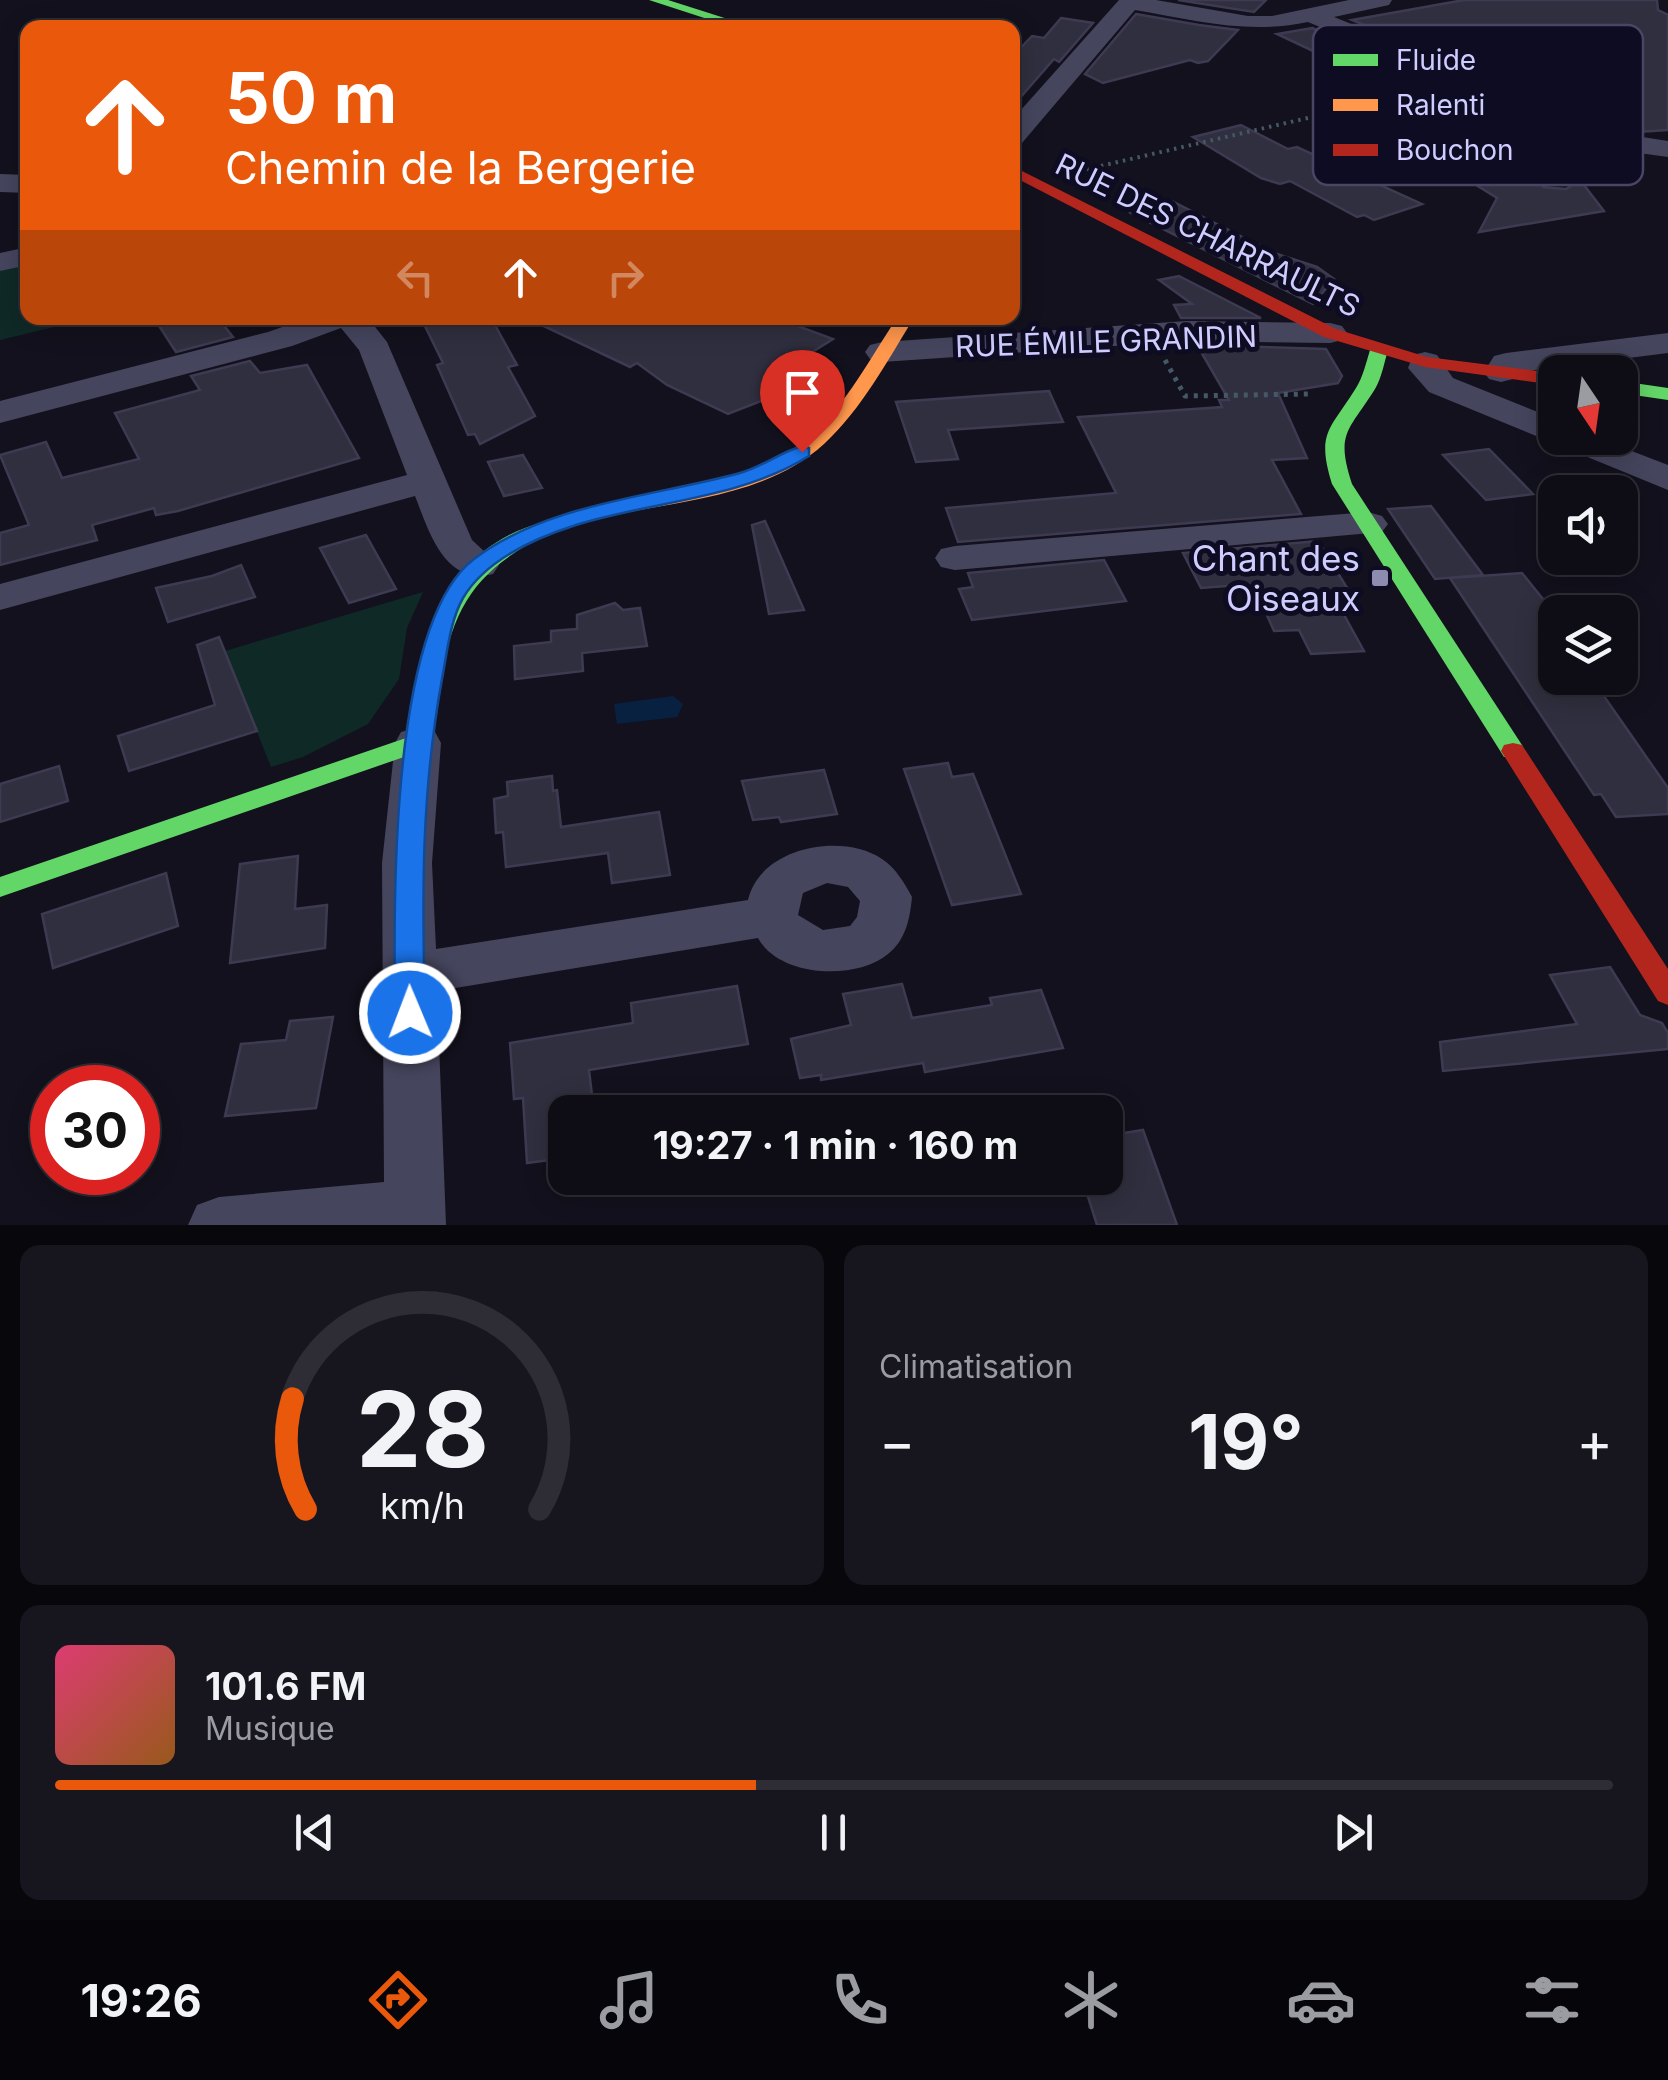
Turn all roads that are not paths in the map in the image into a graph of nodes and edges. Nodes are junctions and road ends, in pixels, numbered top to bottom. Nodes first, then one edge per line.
1 (654, 0) edge
2 (1381, 0) edge
3 (1130, 1) edge
4 (692, 4) edge
5 (1310, 15) junction
6 (731, 20) edge
7 (1334, 25) edge
8 (1020, 128) edge
9 (1643, 147) edge
10 (1668, 149) edge
11 (1024, 182) edge
12 (318, 325) edge
13 (356, 325) edge
14 (900, 325) edge
15 (1330, 333) junction
16 (1668, 342) edge
17 (1379, 350) junction
18 (882, 352) junction
19 (1427, 368) junction
20 (1501, 372) junction
21 (1538, 377) edge
22 (1638, 390) edge
23 (1360, 393) junction
24 (1668, 394) edge
25 (0, 412) edge
26 (1538, 425) edge
27 (1609, 455) edge
28 (1668, 479) edge
29 (428, 481) junction
30 (1368, 524) junction
31 (955, 558) dead end
32 (479, 565) junction
33 (0, 597) edge
34 (418, 743) junction
35 (0, 887) edge
36 (772, 916) dead end
37 (409, 974) junction
38 (1668, 993) edge
39 (414, 1216) edge
40 (220, 1225) edge

1 - 4 street
2 - 5 street
3 - 5 street
3 - 8 street
4 - 6 street
5 - 7 street
9 - 10 street
11 - 15 street, RUE DES CHARRAULTS
12 - 25 street
13 - 29 street
14 - 18 street
15 - 17 street, RUE DES CHARRAULTS
15 - 18 street, RUE ÉMILE GRANDIN
16 - 20 street
17 - 19 street, RUE DES CHARRAULTS
17 - 23 street
18 - 32 street
19 - 20 street, RUE DES CHARRAULTS
19 - 23 street
19 - 26 street
20 - 21 street, RUE DES CHARRAULTS
22 - 24 street
23 - 30 street
27 - 28 street
29 - 32 street
29 - 33 street
30 - 31 street
30 - 38 street
32 - 34 street
34 - 35 street
34 - 37 street
36 - 37 street
37 - 39 street
39 - 40 street

